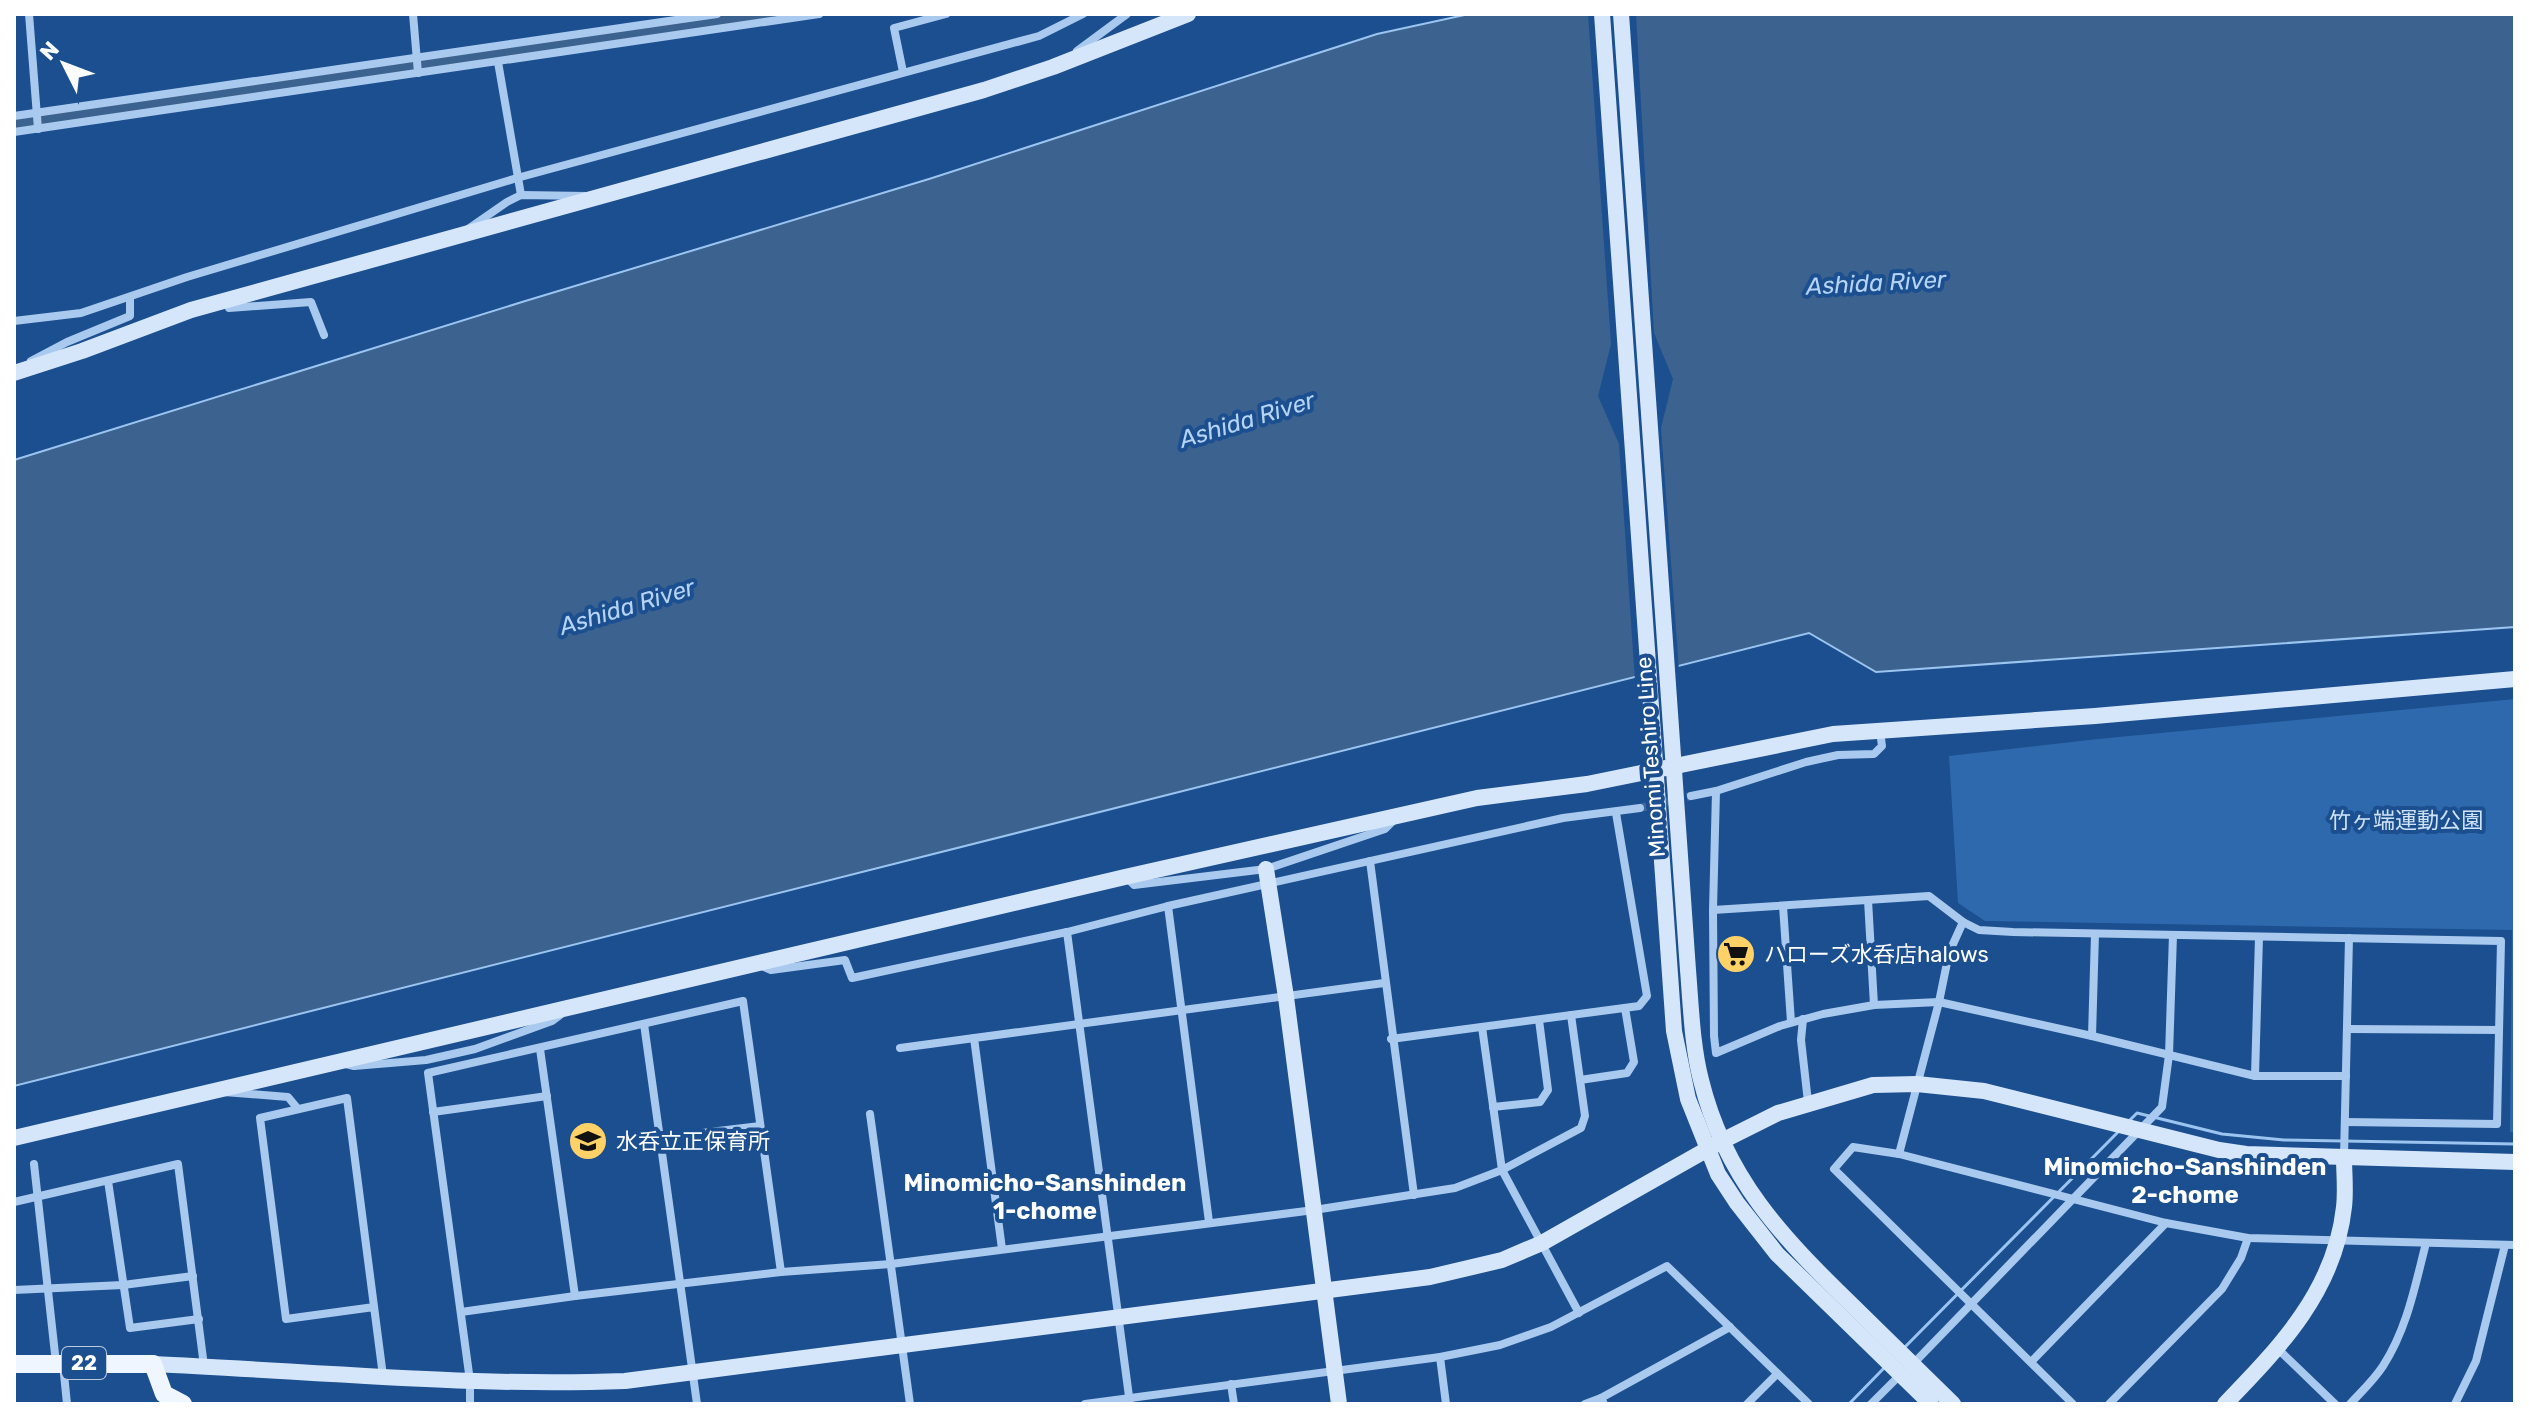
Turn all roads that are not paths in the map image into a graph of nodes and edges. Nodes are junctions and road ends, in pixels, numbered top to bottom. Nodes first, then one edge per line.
1 (29, 14) edge
2 (413, 14) edge
3 (717, 14) edge
4 (819, 14) edge
5 (946, 14) edge
6 (1083, 14) edge
7 (1127, 14) edge
8 (1188, 14) edge
9 (1602, 14) edge
10 (1621, 14) edge
11 (498, 62) junction
12 (417, 66) junction
13 (1053, 67) junction
14 (903, 72) junction
15 (14, 116) edge
16 (37, 122) junction
17 (14, 132) edge
18 (517, 178) junction
19 (521, 195) junction
20 (597, 198) junction
21 (463, 236) junction
22 (130, 298) junction
23 (227, 300) junction
24 (14, 321) edge
25 (324, 335) dead end
26 (17, 371) edge
27 (2515, 679) edge
28 (1880, 731) junction
29 (1662, 741) junction
30 (1673, 766) junction
31 (1656, 771) junction
32 (1716, 791) junction
33 (1691, 796) tunnel mouth
34 (1640, 808) tunnel mouth
35 (1616, 813) junction
36 (1398, 814) junction
37 (1370, 861) junction
38 (1268, 876) junction
39 (1125, 877) junction
40 (1868, 900) junction
41 (1168, 906) junction
42 (1783, 906) junction
43 (1713, 910) junction
44 (1963, 922) junction
45 (1067, 932) junction
46 (2095, 934) junction
47 (2173, 935) junction
48 (2259, 937) junction
49 (2349, 938) junction
50 (758, 964) junction
51 (1384, 983) junction
52 (1286, 997) junction
53 (1939, 1002) junction
54 (1874, 1005) junction
55 (1625, 1008) junction
56 (565, 1009) junction
57 (1181, 1011) junction
58 (1571, 1015) junction
59 (1803, 1019) junction
60 (1539, 1020) junction
61 (1791, 1022) junction
62 (644, 1024) junction
63 (1079, 1024) junction
64 (1482, 1027) junction
65 (2347, 1029) junction
66 (2499, 1030) junction
67 (2092, 1036) junction
68 (974, 1038) junction
69 (1391, 1039) junction
70 (900, 1048) dead end
71 (540, 1049) junction
72 (2169, 1055) junction
73 (426, 1060) junction
74 (338, 1062) junction
75 (428, 1073) junction
76 (2255, 1076) junction
77 (2346, 1076) junction
78 (1580, 1080) junction
79 (1917, 1084) junction
80 (221, 1089) junction
81 (547, 1096) junction
82 (1808, 1102) junction
83 (1493, 1107) junction
84 (298, 1109) junction
85 (433, 1112) junction
86 (870, 1114) dead end
87 (760, 1126) junction
88 (2139, 1127) junction
89 (2345, 1127) junction
90 (14, 1138) edge
91 (660, 1138) junction
92 (1722, 1141) junction
93 (1707, 1150) junction
94 (2344, 1152) junction
95 (1899, 1154) junction
96 (2515, 1162) edge
97 (34, 1164) dead end
98 (1502, 1170) junction
99 (108, 1181) junction
100 (1414, 1195) junction
101 (38, 1196) junction
102 (2073, 1198) junction
103 (14, 1202) edge
104 (1314, 1210) junction
105 (1209, 1222) junction
106 (2166, 1223) junction
107 (1108, 1236) junction
108 (2248, 1238) junction
109 (2338, 1240) junction
110 (1542, 1243) junction
111 (2426, 1243) junction
112 (2510, 1245) edge
113 (1002, 1249) junction
114 (891, 1264) junction
115 (781, 1272) junction
116 (193, 1276) junction
117 (123, 1285) junction
118 (680, 1285) junction
119 (48, 1288) junction
120 (14, 1290) edge
121 (1323, 1290) junction
122 (575, 1296) junction
123 (1967, 1300) junction
124 (374, 1307) junction
125 (461, 1312) junction
126 (1579, 1313) junction
127 (1119, 1317) junction
128 (199, 1319) junction
129 (1730, 1327) junction
130 (903, 1346) junction
131 (2278, 1349) junction
132 (1440, 1357) junction
133 (1898, 1361) junction
134 (2031, 1362) junction
135 (60, 1363) junction
136 (14, 1364) edge
137 (153, 1364) junction
138 (204, 1366) junction
139 (1335, 1370) junction
140 (693, 1373) junction
141 (1777, 1374) junction
142 (383, 1376) junction
143 (470, 1381) junction
144 (1231, 1384) junction
145 (1130, 1401) edge
146 (1602, 1401) edge
147 (67, 1404) edge
148 (183, 1404) edge
149 (470, 1404) edge
150 (697, 1404) edge
151 (910, 1404) edge
152 (1085, 1404) edge
153 (1234, 1404) edge
154 (1339, 1404) edge
155 (1446, 1404) edge
156 (1585, 1404) edge
157 (1747, 1404) edge
158 (1809, 1404) edge
159 (1871, 1404) edge
160 (1931, 1404) edge
161 (1953, 1404) edge
162 (2073, 1404) edge
163 (2109, 1404) edge
164 (2225, 1404) edge
165 (2335, 1404) edge
166 (2350, 1404) edge
167 (2455, 1404) edge

1 - 16 street
2 - 12 street
3 - 12 street
4 - 11 street
5 - 14 street
6 - 14 street
7 - 13 street
8 - 13 street
9 - 29 street, Minomi Teshiro Line
10 - 29 street, Minomi Teshiro Line
11 - 12 street
11 - 18 street
12 - 16 street
12 - 16 street
13 - 20 street
14 - 18 street
15 - 16 street
16 - 17 street
18 - 19 street
18 - 22 street
19 - 20 street
19 - 21 street
20 - 21 street
21 - 23 street
22 - 24 street
22 - 26 street
23 - 25 street
23 - 26 street
27 - 28 street
28 - 30 street
28 - 32 street
29 - 30 street, Minomi Teshiro Line
29 - 31 street, Minomi Teshiro Line
30 - 31 street
30 - 92 street, Minomi Teshiro Line
31 - 36 street
31 - 93 street, Minomi Teshiro Line
32 - 33 street
32 - 43 street
34 - 35 street
35 - 37 street
35 - 55 street
36 - 38 street
36 - 39 street
37 - 38 street
37 - 51 street
38 - 39 street
38 - 41 street
38 - 52 street
39 - 50 street
40 - 42 street
40 - 44 street
40 - 54 street
41 - 45 street
41 - 57 street
42 - 43 street
42 - 61 street
43 - 61 street
44 - 46 street
44 - 53 street
45 - 50 street
45 - 63 street
46 - 47 street
46 - 67 street
47 - 48 street
47 - 72 street
48 - 49 street
48 - 76 street
49 - 65 street
49 - 66 street
50 - 56 street
51 - 52 street
51 - 69 street
52 - 57 street
52 - 104 street
53 - 54 street
53 - 67 street
53 - 79 street
54 - 59 street
55 - 58 street
55 - 78 street
56 - 73 street
56 - 74 street
57 - 63 street
57 - 105 street
58 - 60 street
58 - 78 street
59 - 61 street
59 - 82 street
60 - 64 street
60 - 83 street
62 - 71 street
62 - 87 street
62 - 91 street
63 - 68 street
63 - 107 street
64 - 69 street
64 - 83 street
65 - 66 street
65 - 77 street
66 - 89 street
67 - 72 street
68 - 70 street
68 - 113 street
69 - 100 street
71 - 75 street
71 - 81 street
72 - 76 street
72 - 88 street
73 - 74 street
73 - 75 street
74 - 80 street
75 - 85 street
76 - 77 street
77 - 89 street
78 - 98 street
79 - 82 street
79 - 88 street
79 - 95 street
80 - 84 street
80 - 90 street
81 - 85 street
81 - 122 street
82 - 92 street
83 - 98 street
84 - 124 street
84 - 124 street
85 - 125 street
86 - 114 street
87 - 91 street
87 - 115 street
88 - 94 street
88 - 102 street
89 - 94 street
91 - 118 street
92 - 93 street
92 - 133 street, Minomi Teshiro Line
93 - 110 street
93 - 133 street, Minomi Teshiro Line
94 - 96 street
94 - 109 street
95 - 102 street
95 - 123 street
97 - 101 street
98 - 100 street
98 - 110 street
99 - 101 street
99 - 116 street
99 - 117 street
100 - 104 street
101 - 103 street
101 - 119 street
102 - 106 street
102 - 123 street
104 - 105 street
104 - 121 street
105 - 107 street
106 - 108 street
106 - 134 street
107 - 113 street
107 - 127 street
108 - 109 street
108 - 163 street
109 - 111 street
109 - 131 street
110 - 121 street
110 - 126 street
111 - 112 street
111 - 166 street
112 - 167 street
113 - 114 street
114 - 115 street
114 - 130 street
115 - 118 street
116 - 117 street
116 - 128 street
117 - 119 street
117 - 128 street
118 - 122 street
118 - 140 street
119 - 120 street
119 - 135 street
121 - 127 street
121 - 139 street
122 - 125 street
123 - 133 street
123 - 134 street
124 - 142 street
125 - 143 street
126 - 129 street
126 - 132 street
127 - 130 street
127 - 145 street
128 - 138 street
129 - 141 street
129 - 146 street
130 - 140 street
130 - 151 street
131 - 164 street
131 - 165 street
132 - 139 street
132 - 155 street
133 - 159 street
133 - 160 street, Minomi Teshiro Line
133 - 161 street, Minomi Teshiro Line
134 - 162 street
135 - 136 main road, 22
135 - 137 main road, 22
135 - 147 street
137 - 138 street
137 - 148 main road
138 - 142 street
139 - 144 street
139 - 154 street
140 - 143 street
140 - 150 street
141 - 157 street
141 - 158 street
142 - 143 street
143 - 149 street
144 - 145 street
144 - 153 street
145 - 152 street
146 - 156 street

